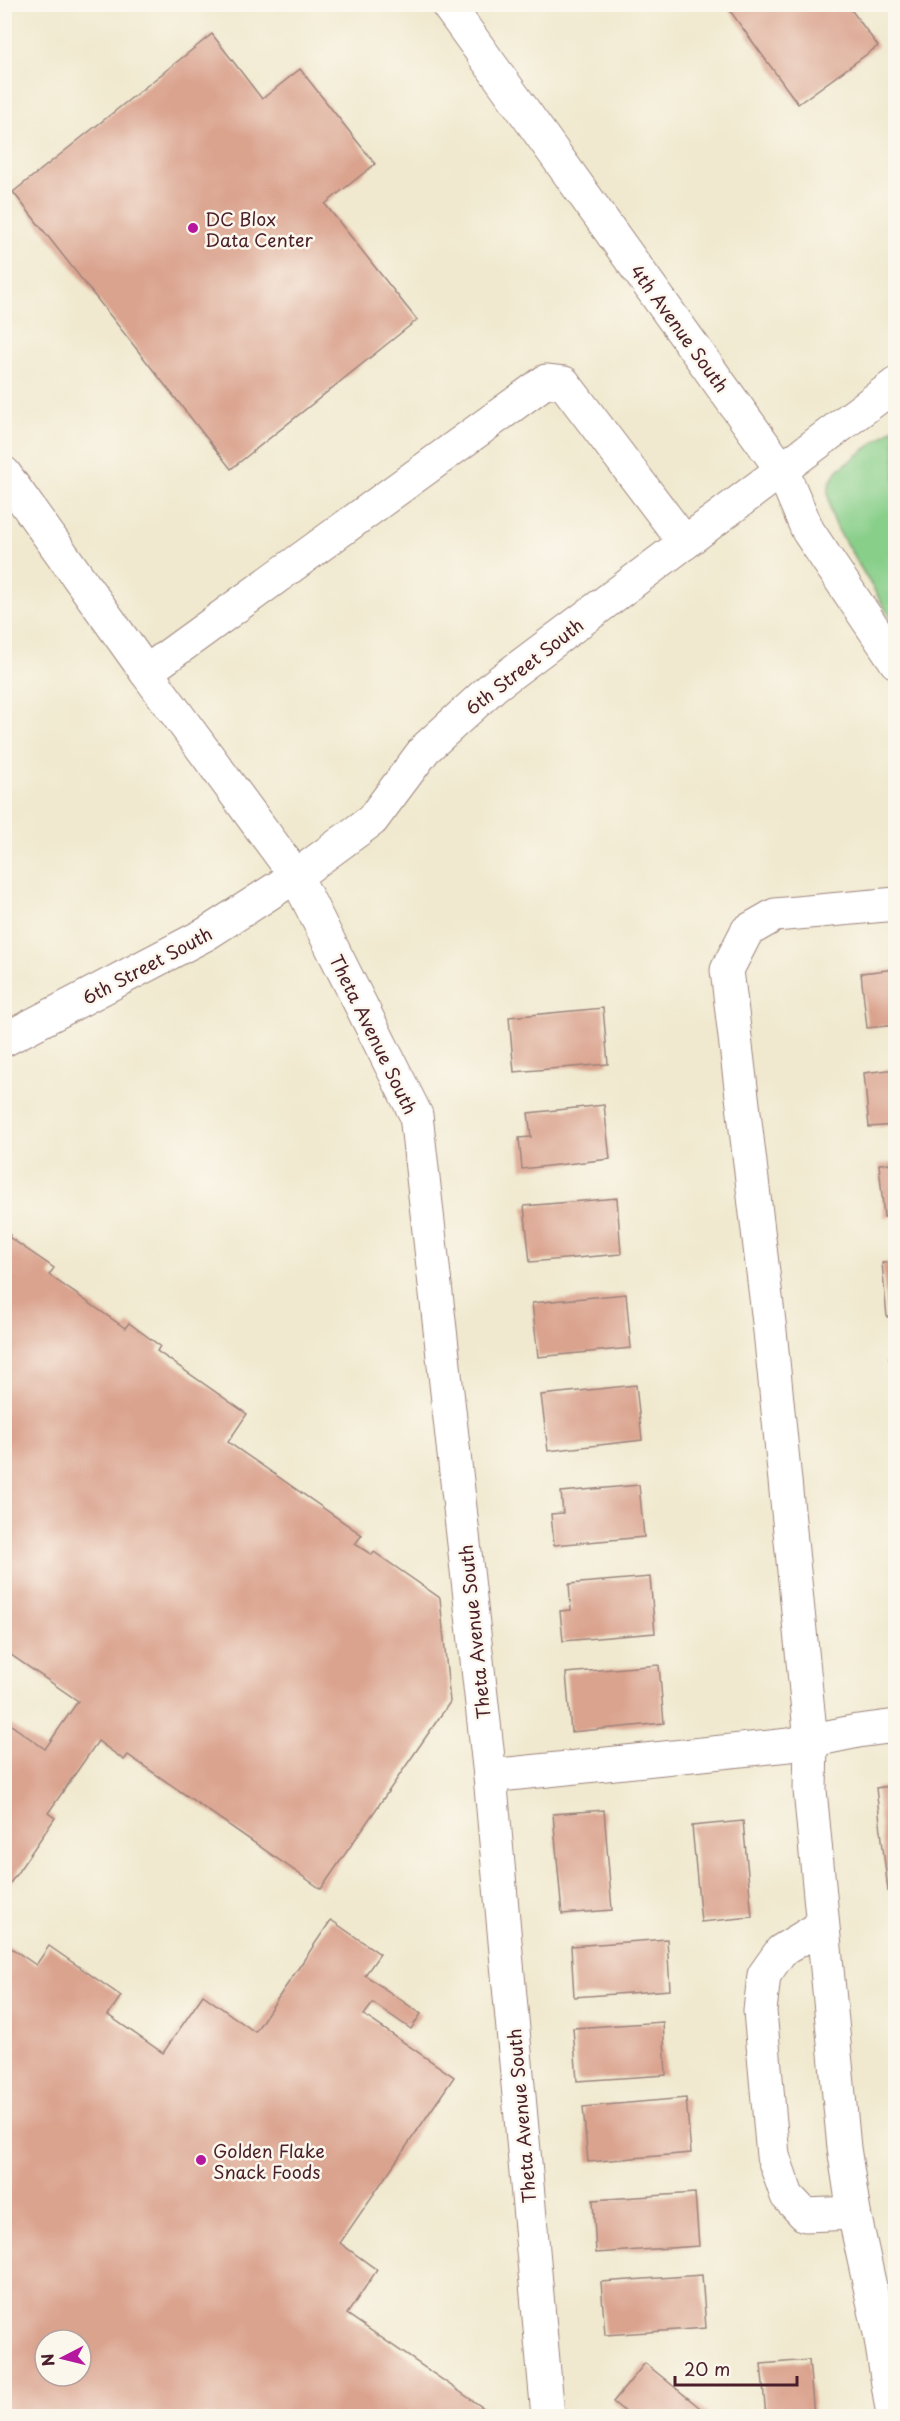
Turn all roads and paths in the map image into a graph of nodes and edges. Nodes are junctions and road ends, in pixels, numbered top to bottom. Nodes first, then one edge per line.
1 (447, 4) edge
2 (896, 384) edge
3 (782, 470) junction
4 (4, 473) edge
5 (685, 543) junction
6 (896, 662) edge
7 (146, 672) junction
8 (296, 876) junction
9 (896, 904) edge
10 (4, 1040) edge
11 (896, 1726) edge
12 (811, 1741) junction
13 (490, 1776) junction
14 (822, 1926) junction
15 (854, 2213) junction
16 (548, 2416) edge
17 (893, 2416) edge

1 - 3 street, 4th Avenue South
2 - 3 street, 6th Street South
3 - 5 street, 6th Street South
3 - 6 street, 4th Avenue South
4 - 7 street, Theta Avenue South
5 - 7 street
5 - 8 street, 6th Street South
7 - 8 street, Theta Avenue South
8 - 10 street, 6th Street South
8 - 13 street, Theta Avenue South
9 - 12 street
11 - 12 street
12 - 13 street
12 - 14 street
13 - 16 street, Theta Avenue South
14 - 15 street
14 - 15 street
15 - 17 street

